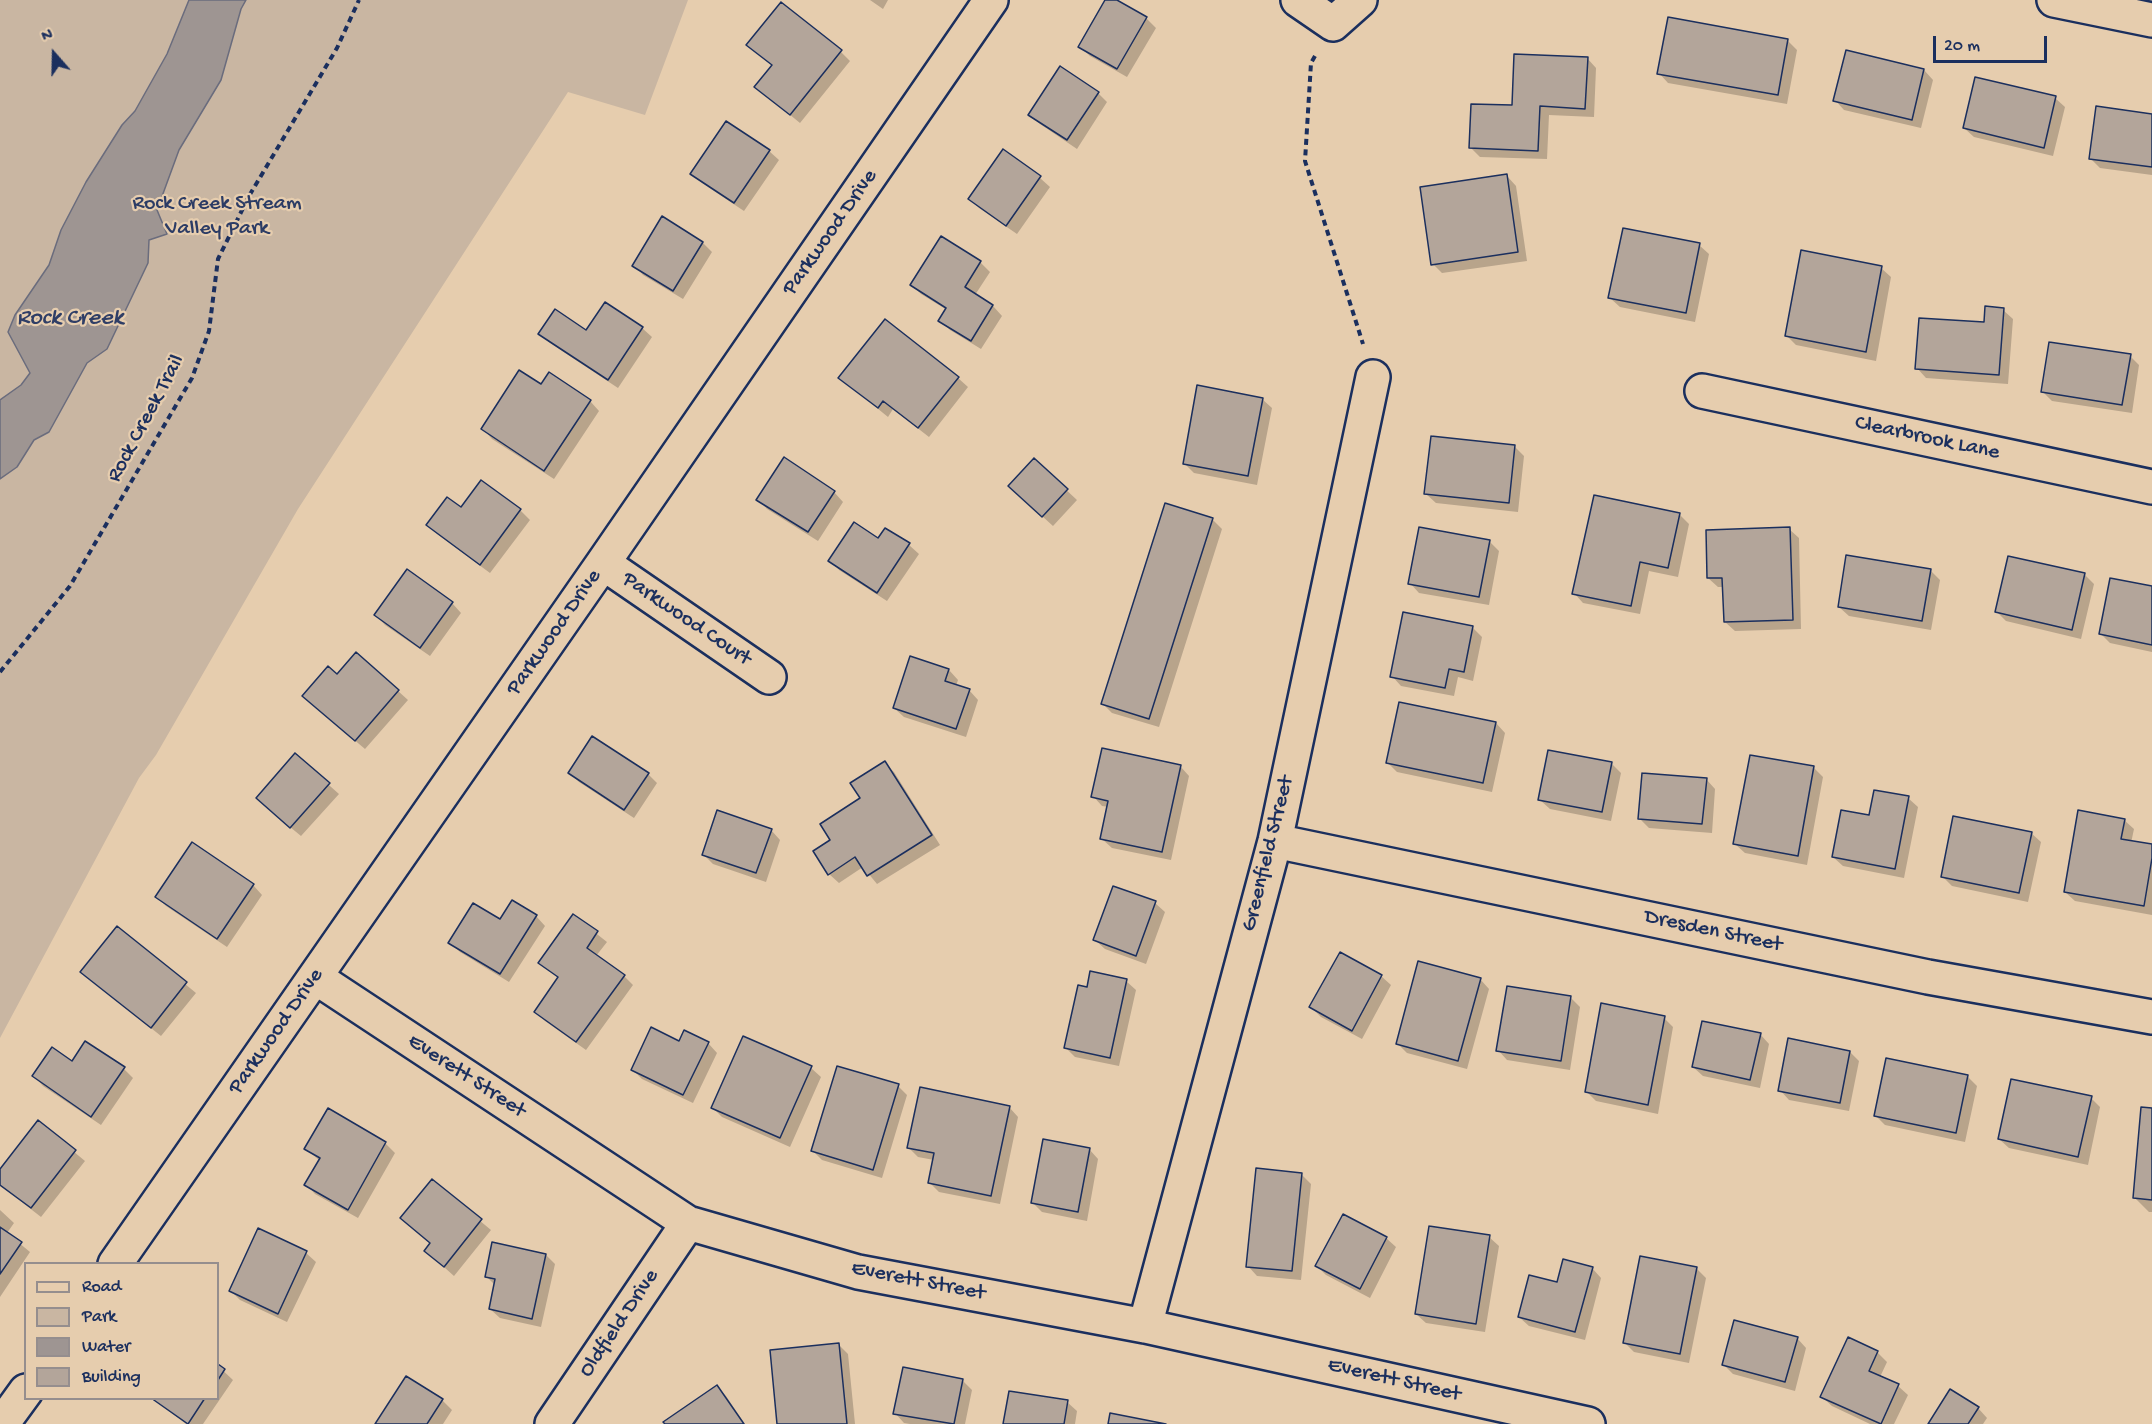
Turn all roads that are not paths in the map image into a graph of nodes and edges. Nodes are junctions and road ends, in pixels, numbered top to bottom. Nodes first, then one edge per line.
1 (991, 0) edge
2 (1298, 0) edge
3 (1360, 0) edge
4 (2054, 0) edge
5 (2152, 20) edge
6 (1373, 377) road end
7 (1702, 391) dead end
8 (2152, 487) edge
9 (603, 563) junction
10 (769, 677) dead end
11 (1275, 841) junction
12 (315, 977) junction
13 (2152, 1017) edge
14 (688, 1223) junction
15 (116, 1262) edge
16 (1144, 1326) junction
17 (24, 1394) edge
18 (3, 1424) edge
19 (552, 1424) edge
20 (1588, 1424) edge

1 - 9 street, Parkwood Drive
2 - 3 street
4 - 5 street
6 - 11 street, Greenfield Street
7 - 8 street, Clearbrook Lane
9 - 10 street, Parkwood Court
9 - 12 street, Parkwood Drive
11 - 13 street, Dresden Street
11 - 16 street, Greenfield Street
12 - 14 street, Everett Street
12 - 15 street, Parkwood Drive
14 - 16 street, Everett Street
14 - 19 street, Oldfield Drive
16 - 20 street, Everett Street
17 - 18 street

